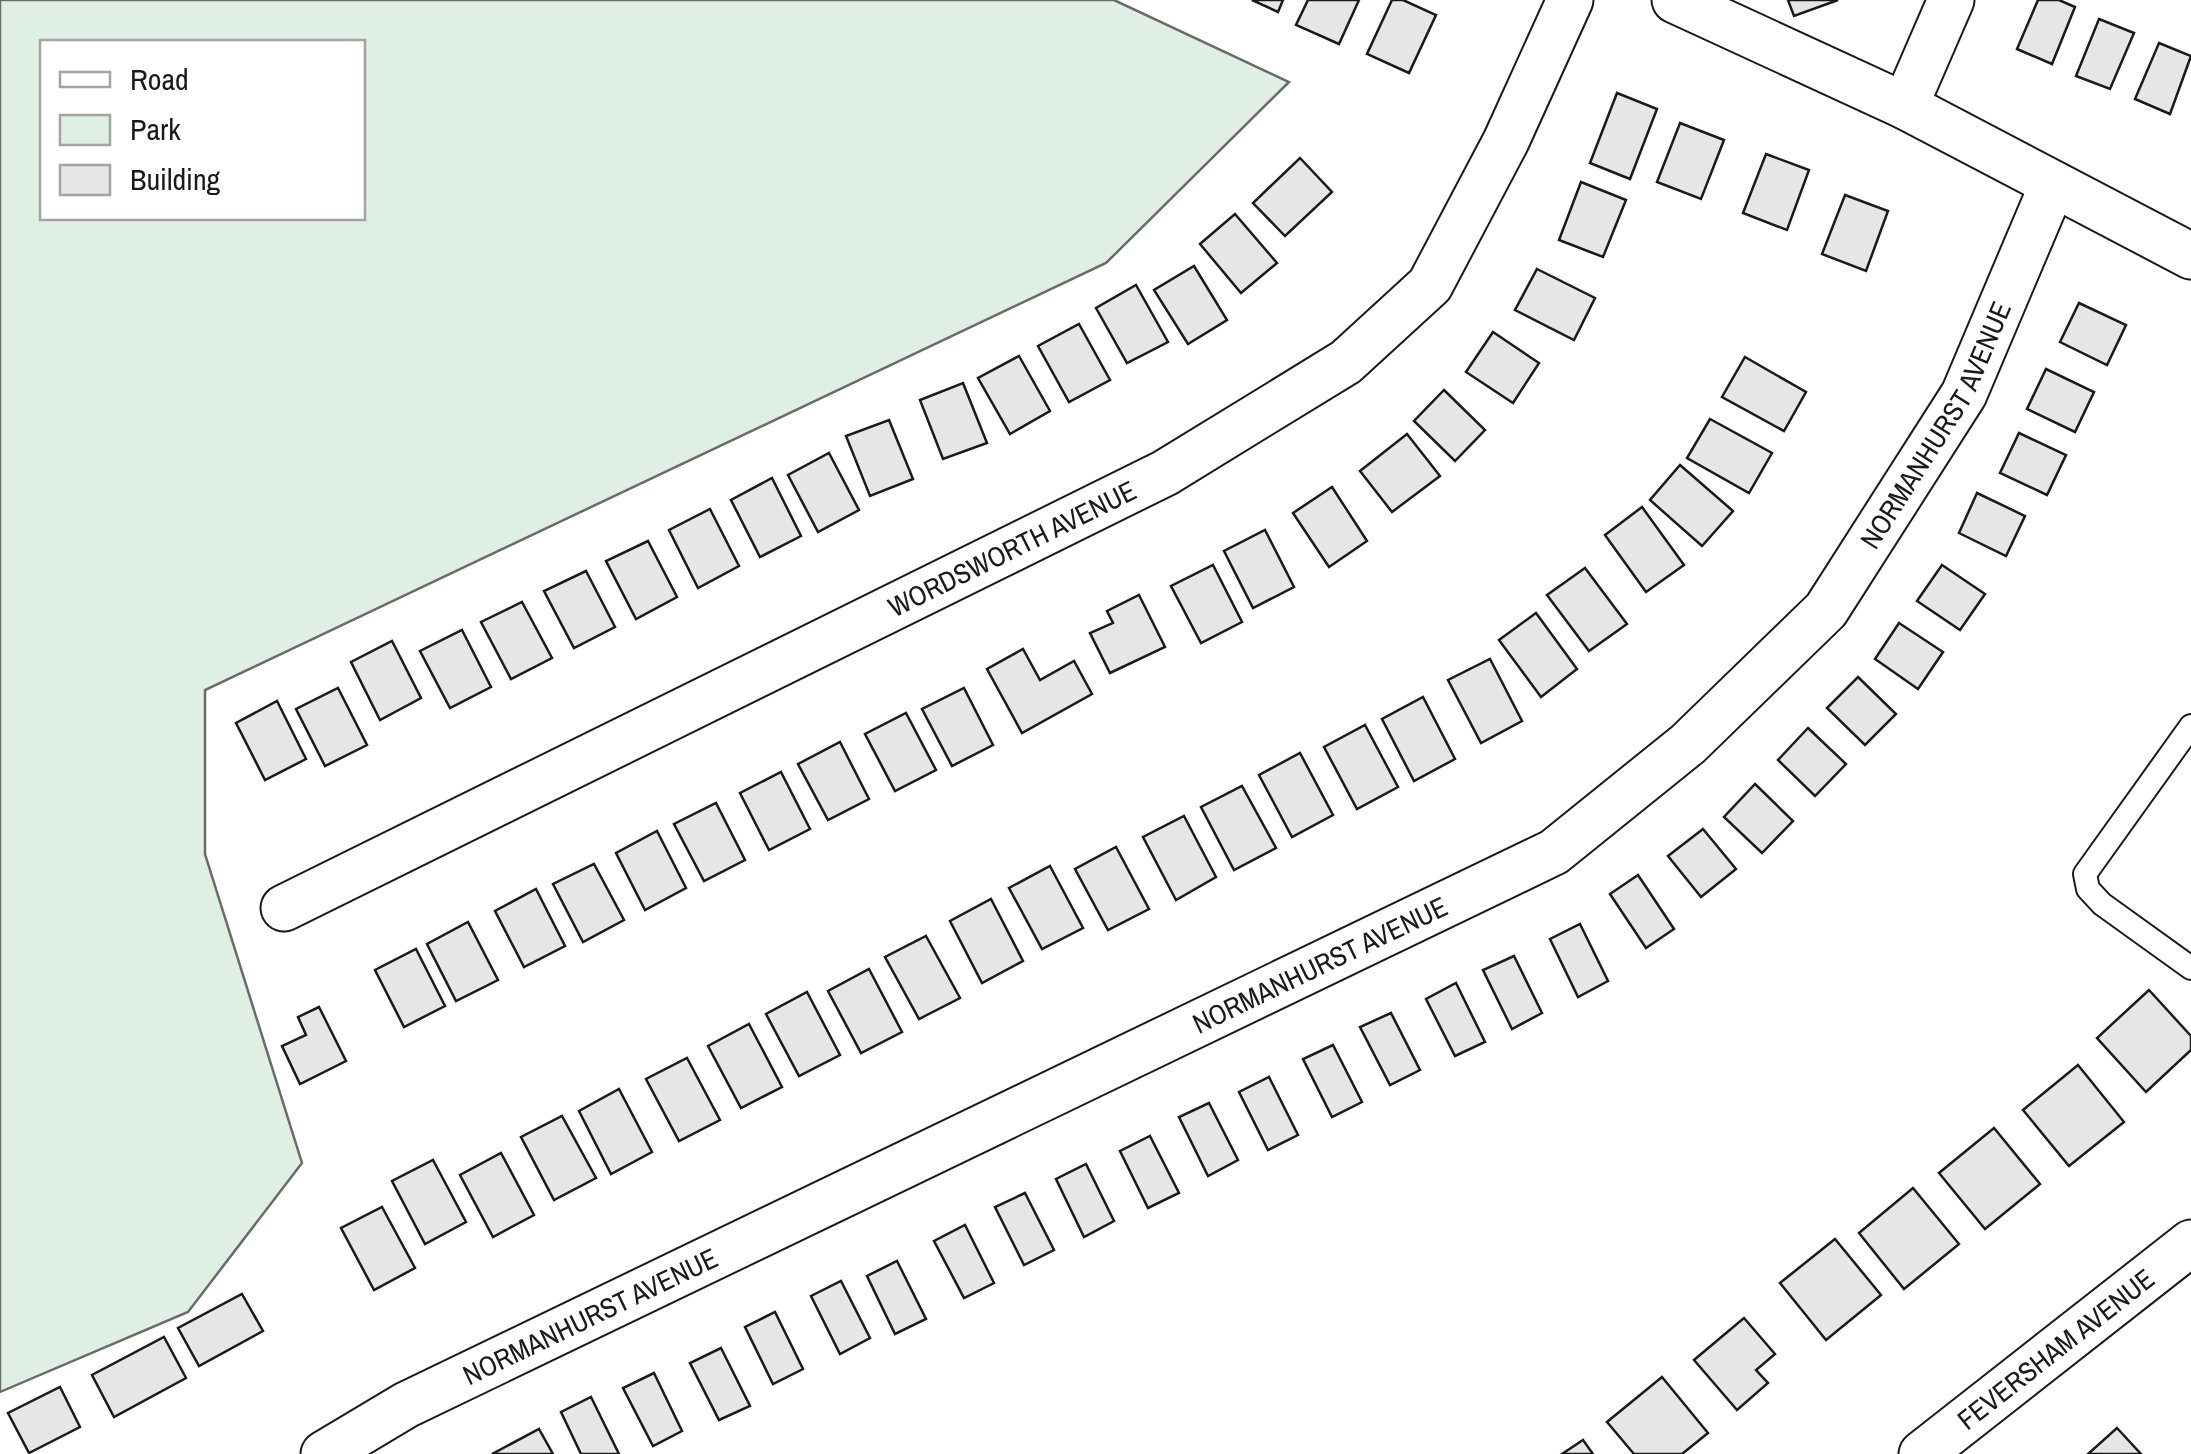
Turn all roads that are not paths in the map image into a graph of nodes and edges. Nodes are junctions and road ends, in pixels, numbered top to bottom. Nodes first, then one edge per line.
1 (1570, 0) edge
2 (1675, 0) edge
3 (1952, 0) edge
4 (1905, 106) junction
5 (2054, 184) junction
6 (2191, 256) edge
7 (2191, 726) edge
8 (284, 908) dead end
9 (2191, 968) edge
10 (2191, 1243) edge
11 (324, 1454) edge
12 (1922, 1454) edge

1 - 8 street, WORDSWORTH AVENUE
2 - 4 street
3 - 4 street
4 - 5 street
5 - 6 street
5 - 11 street, NORMANHURST AVENUE
7 - 9 lane
10 - 12 street, FEVERSHAM AVENUE

